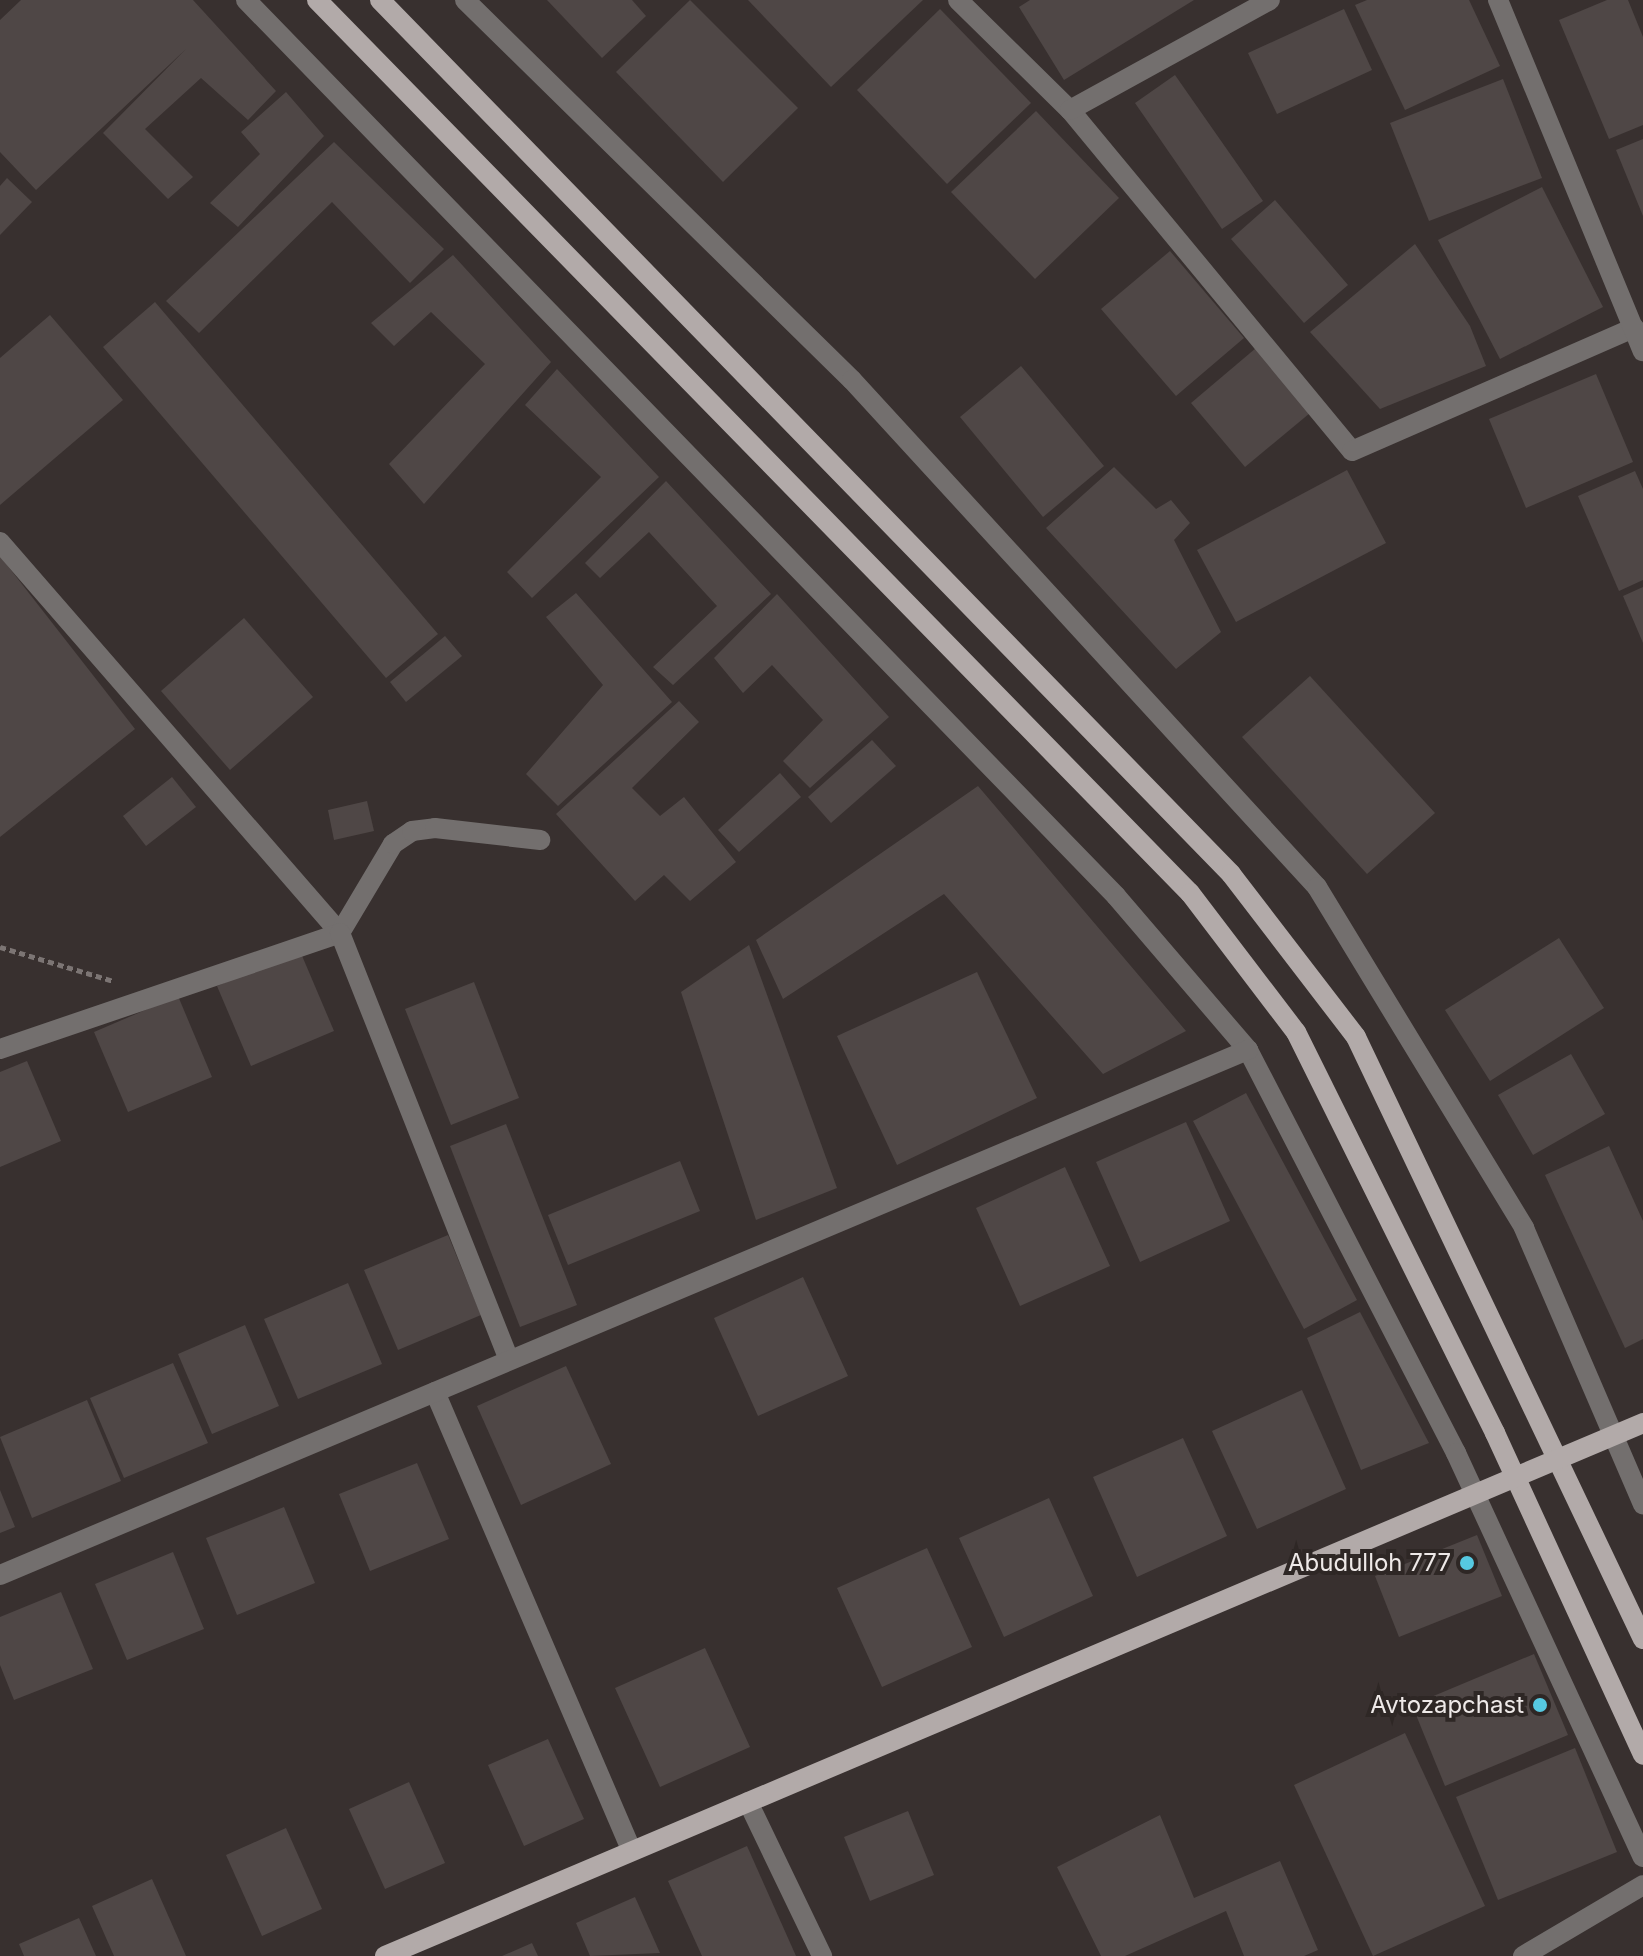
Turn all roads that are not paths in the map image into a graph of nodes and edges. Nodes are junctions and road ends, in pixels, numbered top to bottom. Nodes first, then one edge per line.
1 (246, 0) edge
2 (317, 0) edge
3 (380, 0) edge
4 (465, 0) edge
5 (958, 0) edge
6 (1270, 0) edge
7 (1498, 0) edge
8 (1070, 110) junction
9 (1634, 328) junction
10 (1643, 351) edge
11 (0, 542) edge
12 (540, 840) dead end
13 (340, 933) junction
14 (0, 1049) edge
15 (1248, 1050) junction
16 (509, 1360) junction
17 (435, 1392) junction
18 (1643, 1423) edge
19 (1612, 1436) junction
20 (1558, 1459) junction
21 (1514, 1477) junction
22 (1476, 1494) junction
23 (1643, 1504) edge
24 (0, 1575) edge
25 (1643, 1639) edge
26 (1643, 1755) edge
27 (748, 1802) junction
28 (631, 1850) junction
29 (1643, 1857) edge
30 (1643, 1885) edge
31 (385, 1956) edge
32 (822, 1956) edge
33 (1523, 1956) edge

1 - 15 street
2 - 21 main road
3 - 20 main road
4 - 19 street
5 - 8 street
6 - 8 street
7 - 9 street
8 - 9 street
9 - 10 street
11 - 13 street
12 - 13 street
13 - 14 street
13 - 16 street
15 - 16 street
15 - 22 street
16 - 17 street
17 - 24 street
17 - 28 street
18 - 19 main road
19 - 20 main road
19 - 23 street
20 - 21 main road
20 - 25 main road
21 - 22 main road
21 - 26 main road
22 - 27 main road
22 - 29 street
27 - 28 main road
27 - 32 street
28 - 31 main road
30 - 33 street

